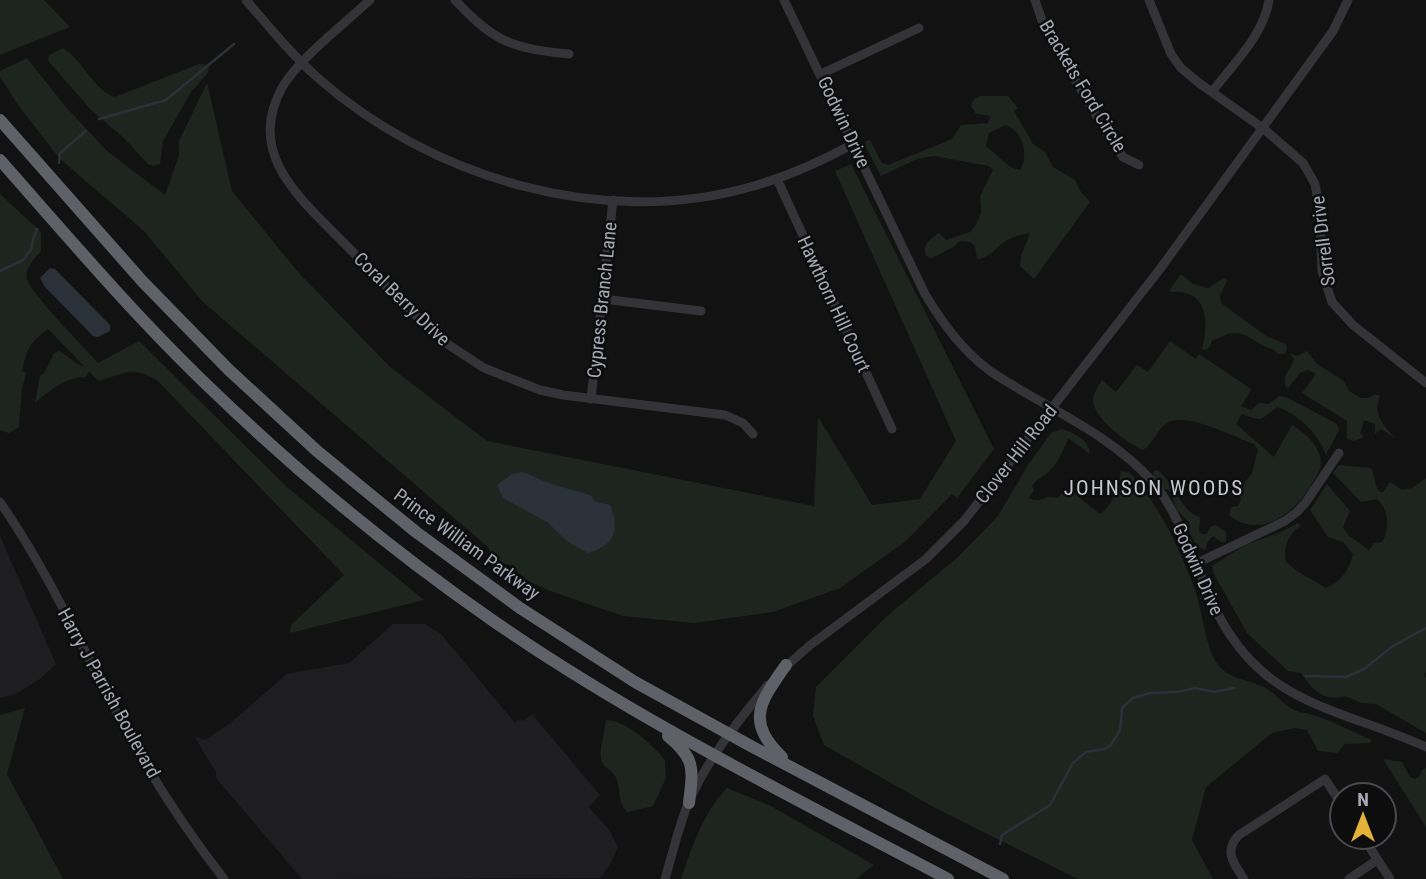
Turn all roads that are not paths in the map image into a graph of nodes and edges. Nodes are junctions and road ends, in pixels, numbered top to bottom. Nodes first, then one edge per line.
1 (246, 0) edge
2 (370, 0) edge
3 (455, 0) edge
4 (784, 0) edge
5 (1035, 0) edge
6 (1149, 0) edge
7 (1269, 0) edge
8 (1348, 0) edge
9 (919, 29) dead end
10 (569, 54) dead end
11 (302, 63) junction
12 (821, 74) junction
13 (1212, 92) junction
14 (0, 120) edge
15 (1264, 129) junction
16 (853, 144) junction
17 (0, 160) edge
18 (1139, 165) dead end
19 (777, 179) junction
20 (613, 200) junction
21 (603, 299) junction
22 (701, 311) dead end
23 (1426, 383) edge
24 (591, 399) junction
25 (1050, 408) junction
26 (892, 429) dead end
27 (753, 433) dead end
28 (1339, 453) dead end
29 (0, 502) edge
30 (1195, 564) junction
31 (786, 666) junction
32 (640, 714) junction
33 (729, 734) junction
34 (1426, 747) edge
35 (715, 756) junction
36 (795, 769) junction
37 (1328, 784) edge
38 (688, 803) junction
39 (1372, 851) edge
40 (1377, 860) junction
41 (223, 879) edge
42 (666, 879) edge
43 (948, 879) edge
44 (1003, 879) edge
45 (1244, 879) edge
46 (1349, 879) edge
47 (1390, 879) edge

1 - 11 street
2 - 11 street, Coral Berry Drive
3 - 10 street
4 - 12 street, Godwin Drive
5 - 18 street, Brackets Ford Circle
6 - 13 street, Sorrell Drive
7 - 13 street
8 - 15 street, Clover Hill Road
9 - 12 street
11 - 20 street
11 - 24 street, Coral Berry Drive
12 - 16 street, Godwin Drive
13 - 15 street, Sorrell Drive
14 - 33 highway, Prince William Parkway
15 - 23 street, Sorrell Drive
15 - 25 street, Clover Hill Road
16 - 19 street
16 - 25 street, Godwin Drive
17 - 32 highway
19 - 20 street
19 - 26 street, Hawthorn Hill Court
20 - 21 street, Cypress Branch Lane
21 - 22 street
21 - 24 street, Cypress Branch Lane
24 - 27 street, Coral Berry Drive
25 - 30 street, Godwin Drive
25 - 31 street, Clover Hill Road
28 - 30 street
29 - 41 street, Harry J Parrish Boulevard
30 - 34 street, Godwin Drive
31 - 33 street, Clover Hill Road
31 - 36 highway
32 - 35 highway
32 - 38 highway
33 - 35 street, Clover Hill Road
33 - 36 highway, Prince William Parkway
35 - 38 street, Clover Hill Road
35 - 43 highway
36 - 44 highway, Prince William Parkway
37 - 45 street
38 - 42 street, Clover Hill Road
39 - 40 street
40 - 46 street
40 - 47 street

